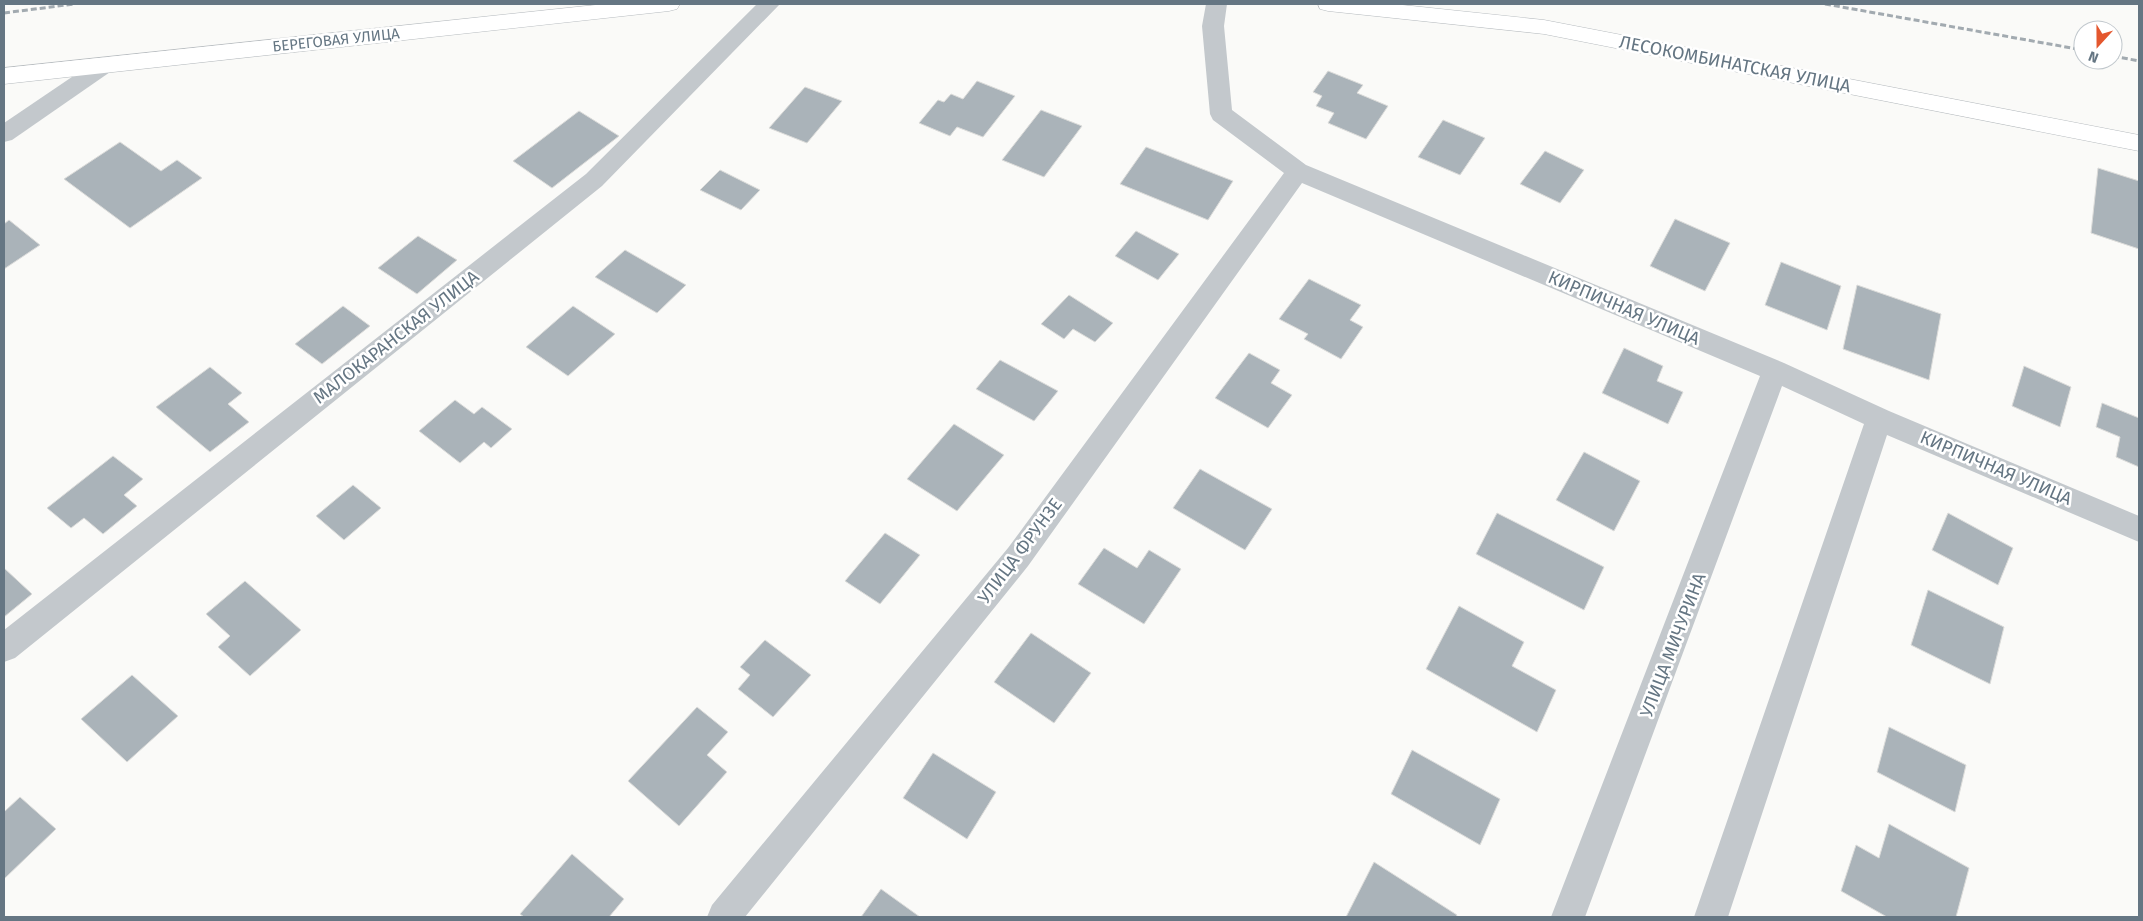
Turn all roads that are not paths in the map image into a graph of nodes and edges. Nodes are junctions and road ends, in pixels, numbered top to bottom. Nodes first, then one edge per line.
1 (669, 4) edge
2 (768, 4) edge
3 (1216, 4) edge
4 (1328, 4) edge
5 (105, 65) junction
6 (4, 76) edge
7 (4, 134) edge
8 (2139, 143) edge
9 (1298, 171) junction
10 (1776, 371) junction
11 (1879, 419) junction
12 (2139, 529) edge
13 (4, 648) edge
14 (724, 917) edge
15 (1568, 917) edge
16 (1711, 917) edge

1 - 5 main road, БЕРЕГОВАЯ УЛИЦА
2 - 13 street, МАЛОКАРАНСКАЯ УЛИЦА
3 - 9 street, КИРПИЧНАЯ УЛИЦА
4 - 8 main road, ЛЕСОКОМБИНАТСКАЯ УЛИЦА
5 - 6 main road, БЕРЕГОВАЯ УЛИЦА
5 - 7 street
9 - 10 street, КИРПИЧНАЯ УЛИЦА
9 - 14 street, УЛИЦА ФРУНЗЕ
10 - 11 street, КИРПИЧНАЯ УЛИЦА
10 - 15 street, УЛИЦА МИЧУРИНА
11 - 12 street, КИРПИЧНАЯ УЛИЦА
11 - 16 street

